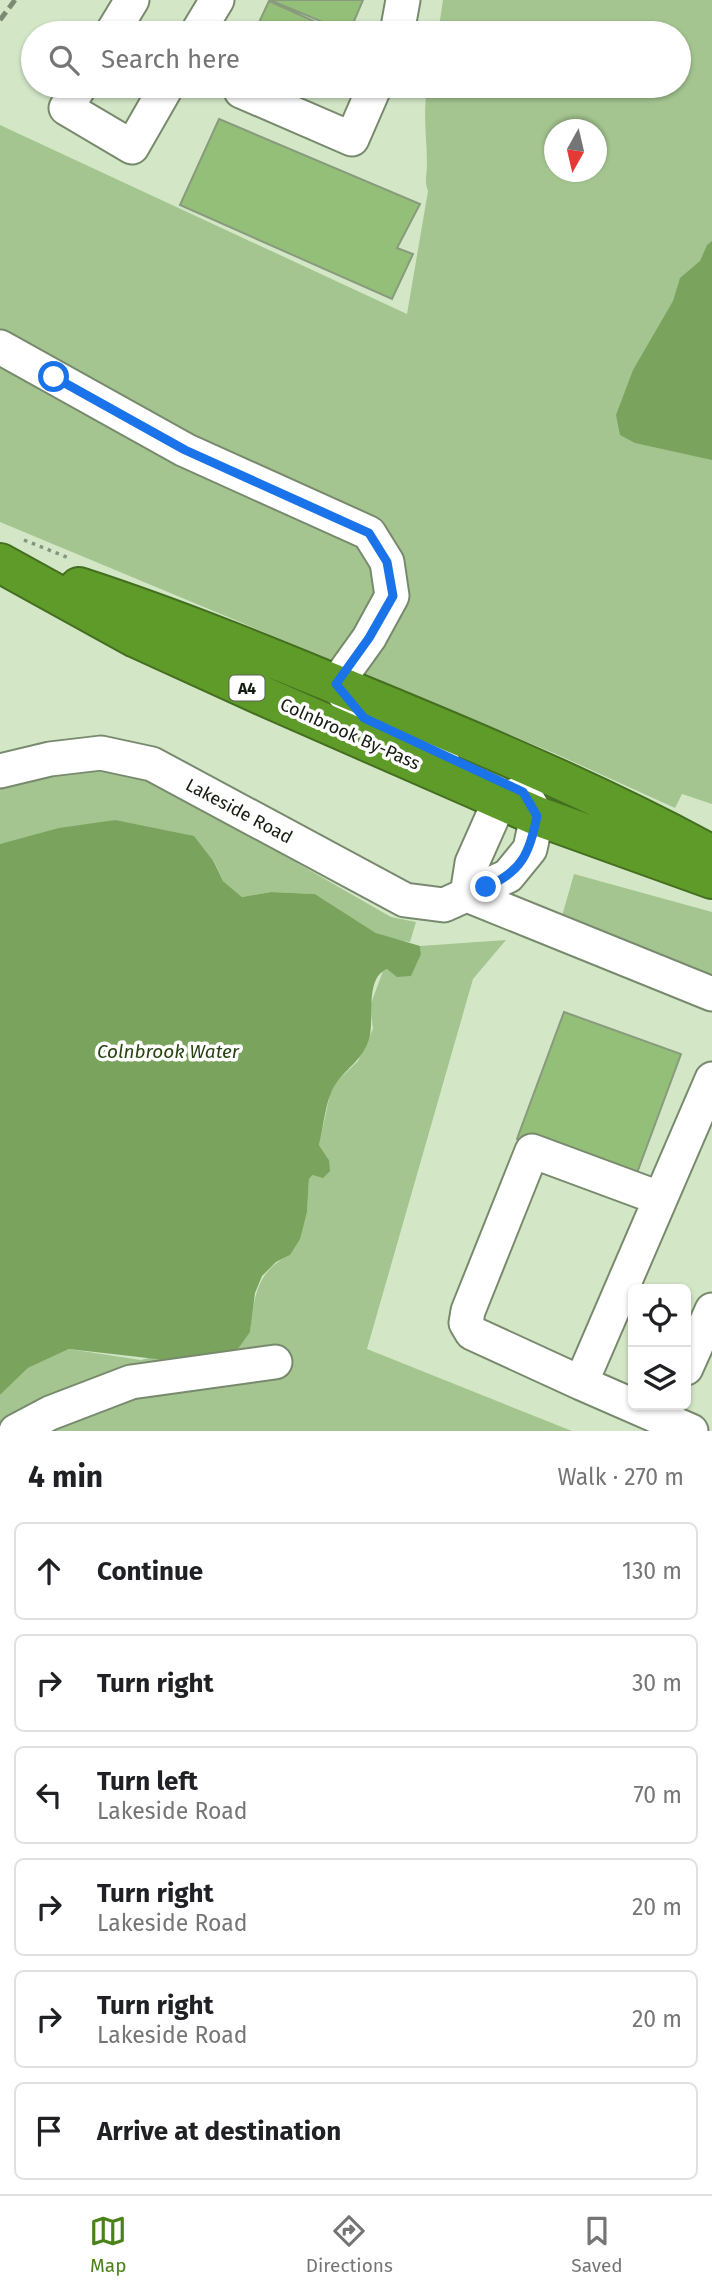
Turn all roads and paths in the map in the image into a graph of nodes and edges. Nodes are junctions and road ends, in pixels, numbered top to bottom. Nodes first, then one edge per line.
1 (132, 0) edge
2 (217, 0) edge
3 (403, 0) edge
4 (119, 21) edge
5 (205, 21) edge
6 (399, 21) edge
7 (72, 98) edge
8 (160, 98) edge
9 (257, 98) edge
10 (369, 98) edge
11 (0, 347) edge
12 (0, 562) edge
13 (336, 684) junction
14 (0, 771) edge
15 (558, 778) junction
16 (520, 803) junction
17 (712, 855) edge
18 (712, 879) edge
19 (467, 895) junction
20 (712, 994) edge
21 (712, 1079) edge
22 (659, 1198) junction
23 (712, 1310) edge
24 (691, 1357) edge
25 (275, 1362) dead end
26 (581, 1382) junction
27 (674, 1418) edge
28 (16, 1431) edge

1 - 4 lane
2 - 5 lane
3 - 6 lane
7 - 8 lane
9 - 10 lane
11 - 13 lane
12 - 13 highway, Colnbrook By-Pass / A4
12 - 16 highway, Colnbrook By-Pass / A4
13 - 15 highway, Colnbrook By-Pass / A4
13 - 16 lane
14 - 19 lane, Lakeside Road
15 - 16 lane
15 - 17 highway, Colnbrook By-Pass / A4
16 - 18 highway, Colnbrook By-Pass / A4
16 - 19 lane
16 - 19 lane, Lakeside Road
19 - 20 lane
21 - 22 lane
22 - 26 lane
22 - 26 lane
23 - 24 lane
25 - 28 lane
26 - 27 lane

